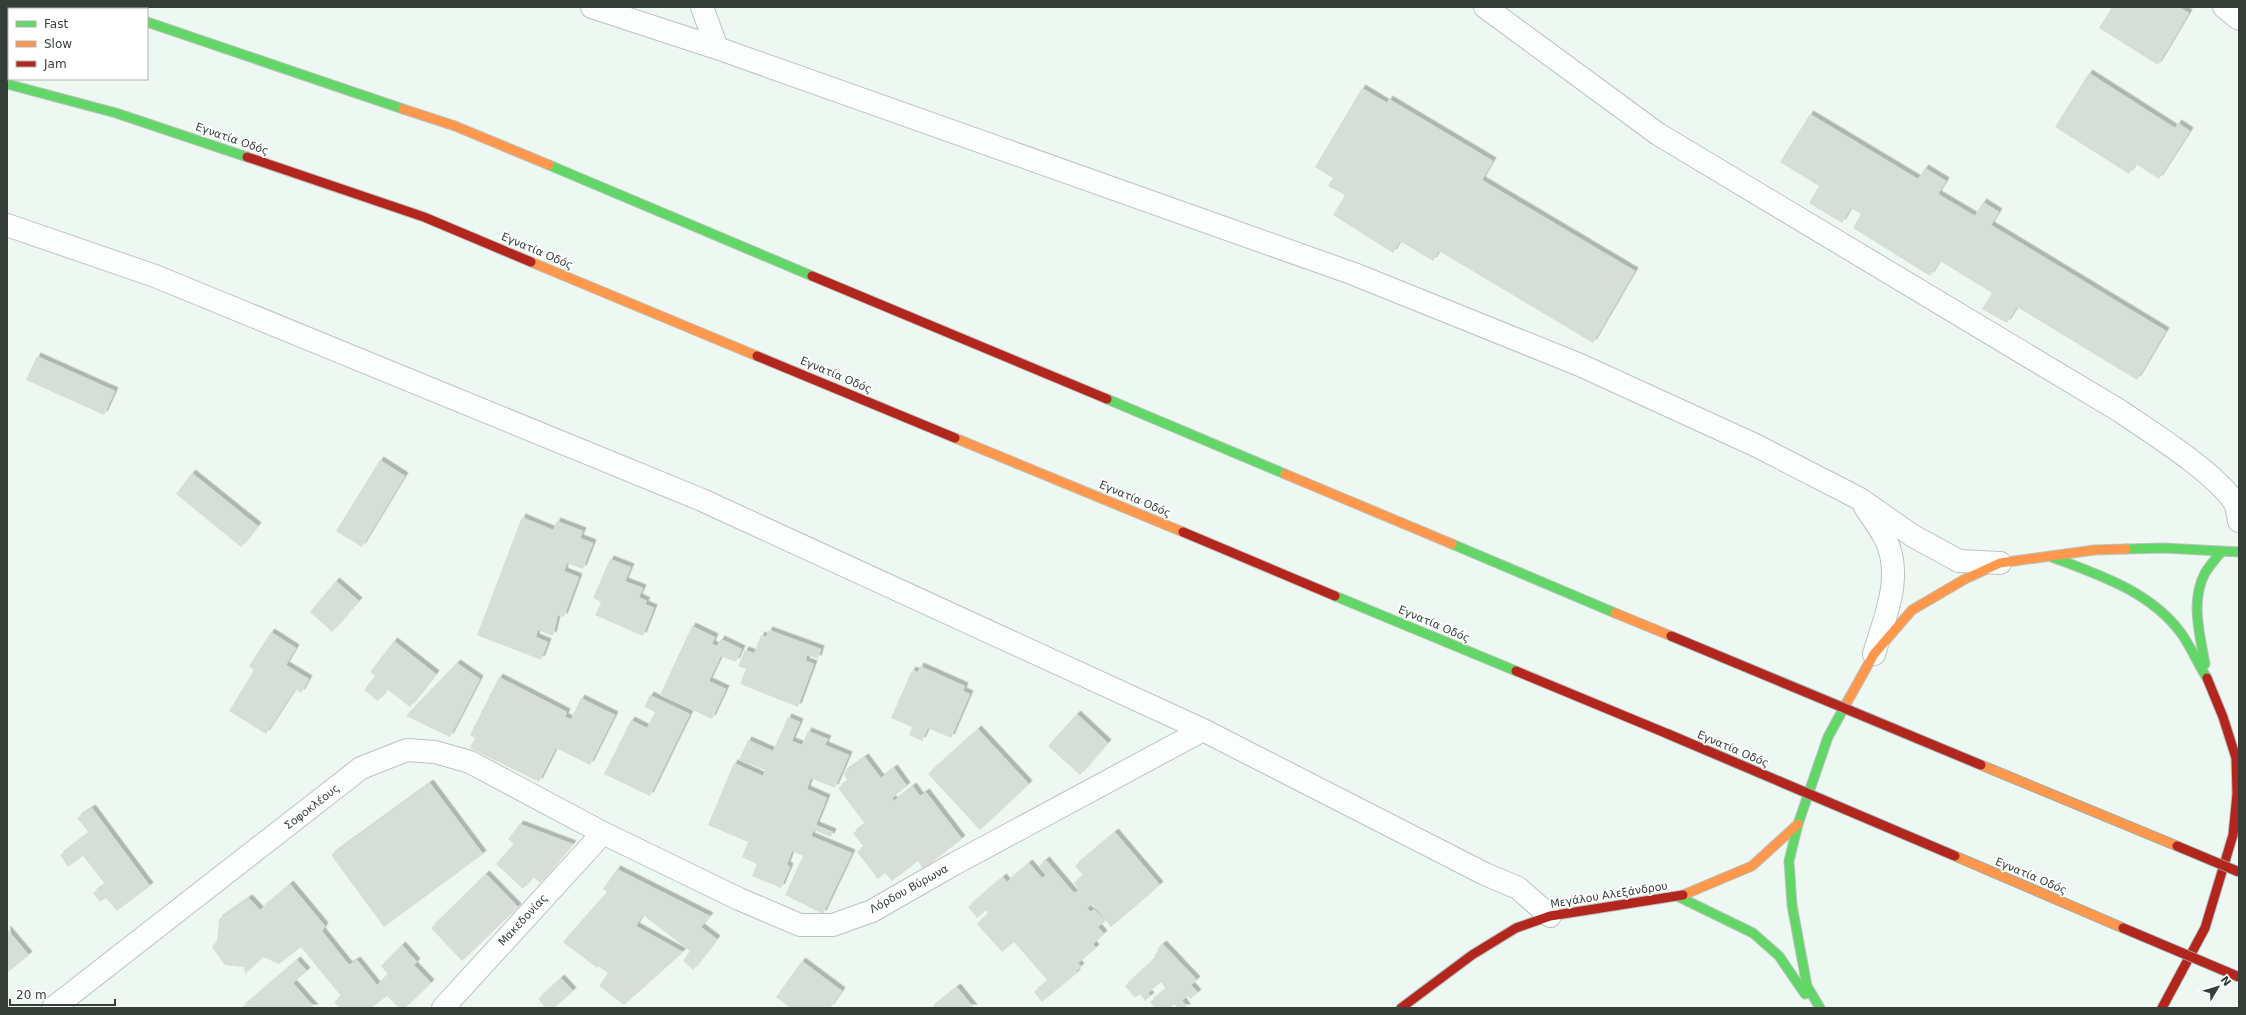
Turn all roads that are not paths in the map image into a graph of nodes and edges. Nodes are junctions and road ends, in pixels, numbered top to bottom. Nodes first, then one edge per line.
1 (592, 7) edge
2 (702, 7) edge
3 (1485, 7) edge
4 (2224, 7) edge
5 (2239, 20) edge
6 (148, 22) edge
7 (717, 48) junction
8 (7, 84) edge
9 (7, 225) edge
10 (1860, 499) junction
11 (2239, 521) edge
12 (2222, 551) junction
13 (2239, 552) edge
14 (2049, 556) junction
15 (2000, 563) junction
16 (1874, 654) junction
17 (2209, 682) junction
18 (1202, 730) junction
19 (1798, 824) junction
20 (604, 833) junction
21 (2239, 872) edge
22 (1679, 897) junction
23 (1550, 916) junction
24 (2239, 977) edge
25 (53, 1008) edge
26 (443, 1008) edge
27 (1401, 1008) edge
28 (1815, 1008) edge
29 (1820, 1008) edge
30 (2162, 1008) edge

1 - 7 street
2 - 7 street
3 - 11 street
4 - 5 street
6 - 21 main road, bridge
7 - 10 street
8 - 24 main road, Εγνατία Οδός, bridge
9 - 18 street
10 - 15 street
10 - 16 street
12 - 13 main road
12 - 14 main road
12 - 17 main road
14 - 15 main road
14 - 17 main road
15 - 16 main road
16 - 19 main road
17 - 30 main road
18 - 20 street, Λόρδου Βύρωνα
18 - 23 street
19 - 22 main road, Μεγάλου Αλεξάνδρου
19 - 29 main road
20 - 25 street, Σοφοκλέους
20 - 26 street, Μακεδονίας
22 - 23 main road, Μεγάλου Αλεξάνδρου
22 - 28 main road, Μεγάλου Αλεξάνδρου
23 - 27 main road, Μεγάλου Αλεξάνδρου

